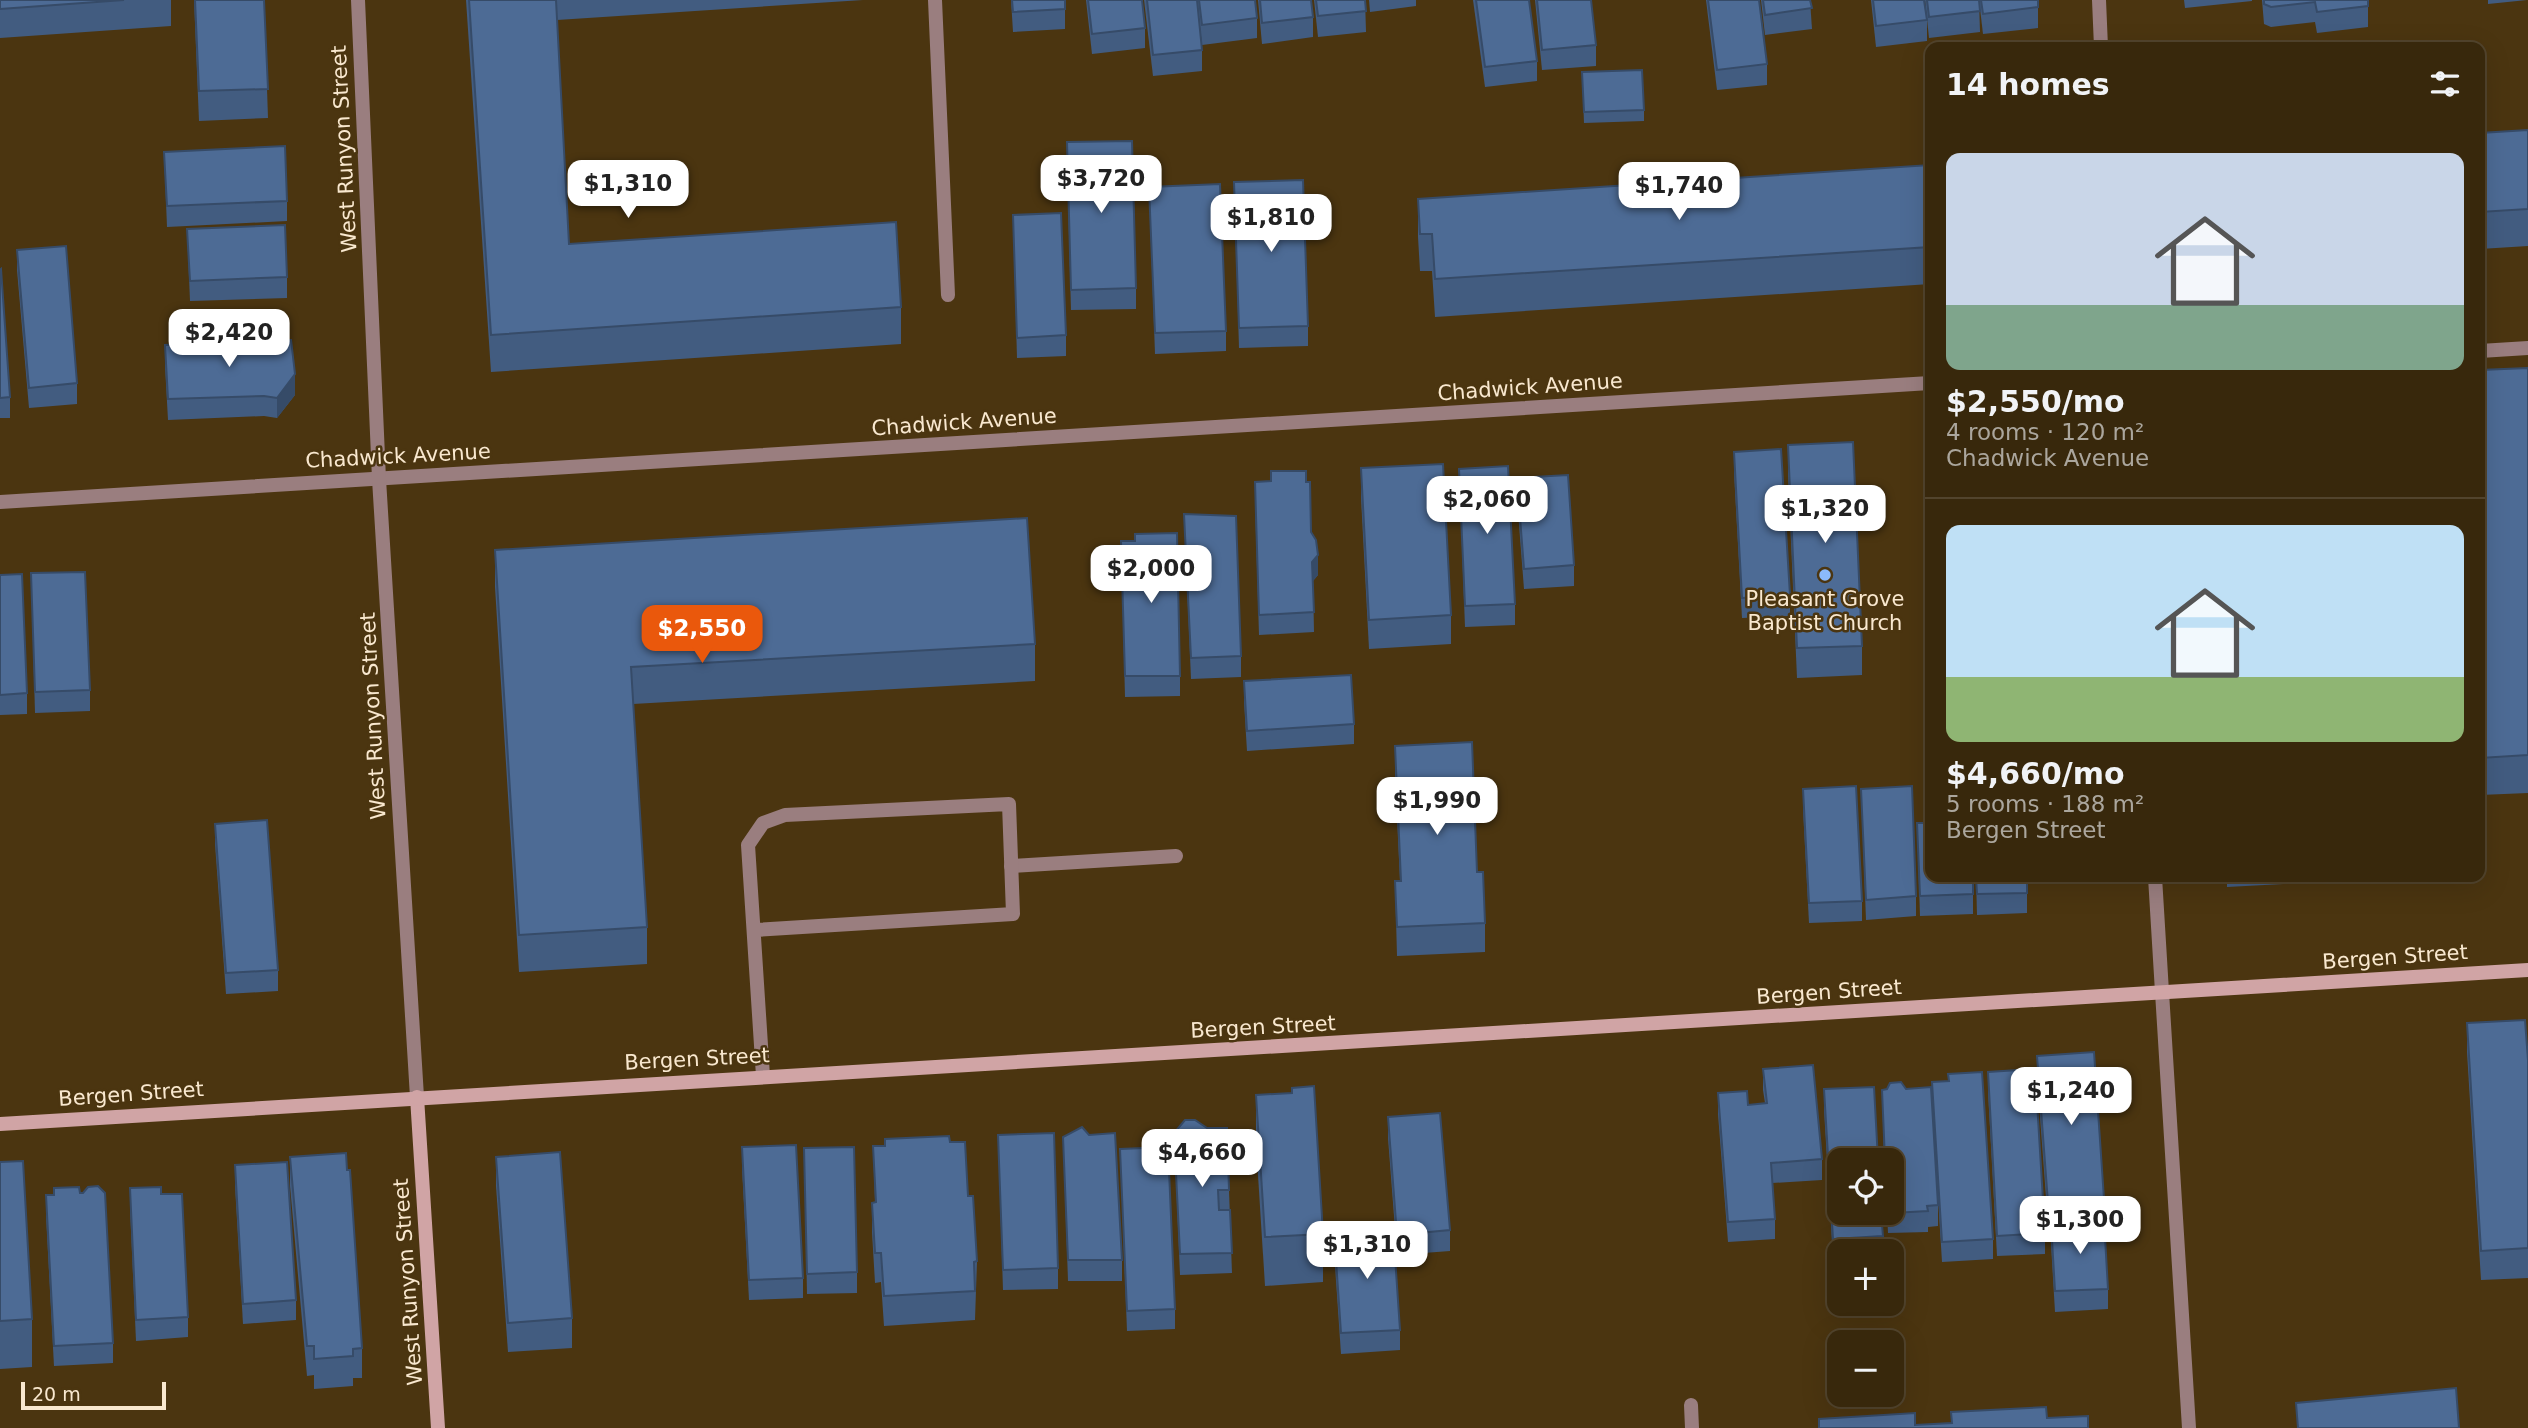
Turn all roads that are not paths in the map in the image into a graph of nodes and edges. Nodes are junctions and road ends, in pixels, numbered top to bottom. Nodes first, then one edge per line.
1 (358, 0) edge
2 (935, 0) edge
3 (2099, 0) edge
4 (2101, 42) edge
5 (948, 295) dead end
6 (2528, 348) edge
7 (2485, 351) edge
8 (1925, 383) edge
9 (379, 479) junction
10 (0, 502) edge
11 (1176, 856) dead end
12 (1011, 866) junction
13 (2155, 882) edge
14 (755, 930) junction
15 (2528, 970) edge
16 (2162, 992) junction
17 (763, 1076) junction
18 (417, 1097) junction
19 (0, 1124) edge
20 (1691, 1405) dead end
21 (438, 1428) edge
22 (1692, 1428) edge
23 (2189, 1428) edge

1 - 9 street, West Runyon Street
2 - 5 street
3 - 4 street
6 - 7 street
8 - 9 street, Chadwick Avenue
9 - 10 street, Chadwick Avenue
9 - 18 street, West Runyon Street
11 - 12 street
12 - 14 street
12 - 14 street
13 - 16 street
14 - 17 street
15 - 16 main road, Bergen Street
16 - 17 main road, Bergen Street
16 - 23 street
17 - 18 main road, Bergen Street
18 - 19 main road, Bergen Street
18 - 21 main road, West Runyon Street
20 - 22 street

